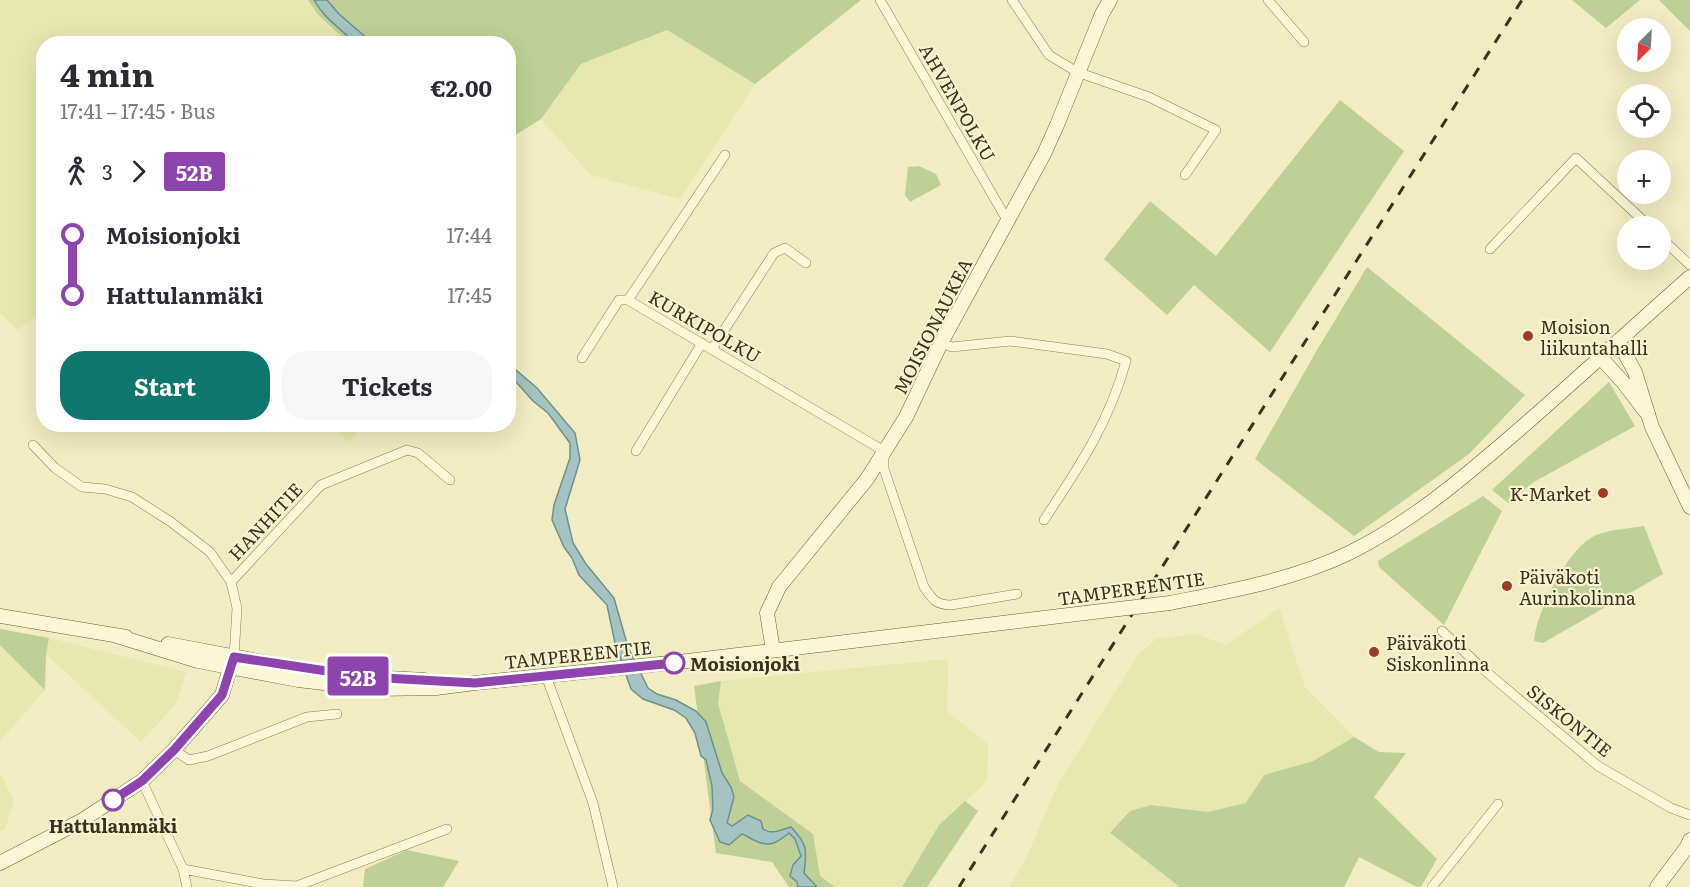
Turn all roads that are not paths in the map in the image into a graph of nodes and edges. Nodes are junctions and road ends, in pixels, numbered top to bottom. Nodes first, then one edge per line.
1 (880, 0) edge
2 (1012, 0) edge
3 (1110, 0) edge
4 (1268, 0) edge
5 (1304, 42) dead end
6 (1077, 72) junction
7 (725, 155) dead end
8 (1185, 175) dead end
9 (1638, 216) edge
10 (1007, 220) junction
11 (1671, 247) edge
12 (1490, 249) dead end
13 (806, 263) dead end
14 (1690, 265) edge
15 (1690, 277) edge
16 (628, 300) junction
17 (1618, 341) junction
18 (702, 343) junction
19 (941, 343) junction
20 (712, 349) junction
21 (1600, 357) junction
22 (582, 358) dead end
23 (1648, 415) junction
24 (33, 445) dead end
25 (636, 451) dead end
26 (884, 451) junction
27 (450, 480) dead end
28 (1690, 507) edge
29 (1044, 520) dead end
30 (231, 582) junction
31 (1017, 594) dead end
32 (0, 616) edge
33 (1442, 631) dead end
34 (773, 650) junction
35 (232, 663) junction
36 (546, 676) junction
37 (337, 714) dead end
38 (174, 750) junction
39 (142, 781) junction
40 (1498, 804) dead end
41 (1690, 815) edge
42 (447, 829) dead end
43 (1690, 840) edge
44 (0, 863) edge
45 (183, 869) junction
46 (187, 887) edge
47 (613, 887) edge
48 (1432, 887) edge
49 (1657, 887) edge

1 - 10 street, AHVENPOLKU
2 - 6 street
3 - 6 main road, MOISIONAUKEA
4 - 5 street
6 - 8 street
6 - 10 main road, MOISIONAUKEA
7 - 16 street, KURKIPOLKU
9 - 12 street
10 - 19 main road, MOISIONAUKEA
11 - 14 street
13 - 20 street
15 - 17 main road, TAMPEREENTIE
16 - 18 street, KURKIPOLKU
16 - 22 street
17 - 21 main road, TAMPEREENTIE
17 - 23 main road
18 - 20 street, KURKIPOLKU
18 - 25 street
19 - 26 main road, MOISIONAUKEA
19 - 29 street
20 - 26 street, KURKIPOLKU
21 - 23 main road
21 - 34 main road, TAMPEREENTIE, bridge
23 - 28 main road
24 - 30 street
26 - 31 street
26 - 34 main road, MOISIONAUKEA
27 - 30 street, HANHITIE
30 - 35 street
32 - 35 main road, TAMPEREENTIE
33 - 41 street, SISKONTIE
34 - 36 main road, TAMPEREENTIE
35 - 36 main road, TAMPEREENTIE
35 - 38 main road
36 - 47 street
37 - 38 street
38 - 39 main road
39 - 44 main road
39 - 45 street
40 - 48 street
42 - 45 street
43 - 49 main road
45 - 46 street

